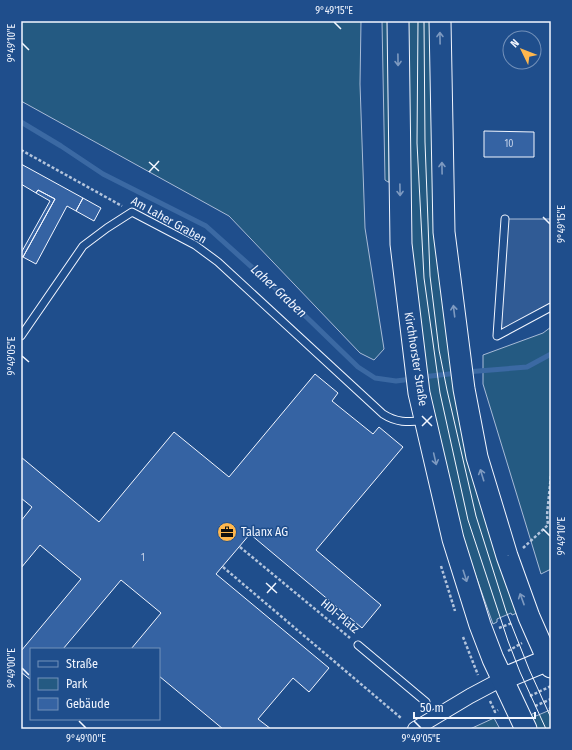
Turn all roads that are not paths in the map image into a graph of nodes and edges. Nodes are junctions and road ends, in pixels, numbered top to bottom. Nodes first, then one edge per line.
1 (398, 21) edge
2 (440, 21) edge
3 (505, 219) dead end
4 (551, 307) edge
5 (21, 336) edge
6 (426, 421) junction
7 (358, 645) road end
8 (550, 662) edge
9 (502, 680) junction
10 (426, 702) dead end
11 (416, 729) edge
12 (526, 729) edge

1 -> 6 main road, Kirchhorster Straße
8 -> 2 main road
3 - 4 lane
5 - 6 lane, Am Laher Graben
6 -> 9 main road, Kirchhorster Straße
7 - 10 lane, HDI-Platz
8 - 9 main road
9 - 11 street
9 - 12 main road, Kirchhorster Straße

